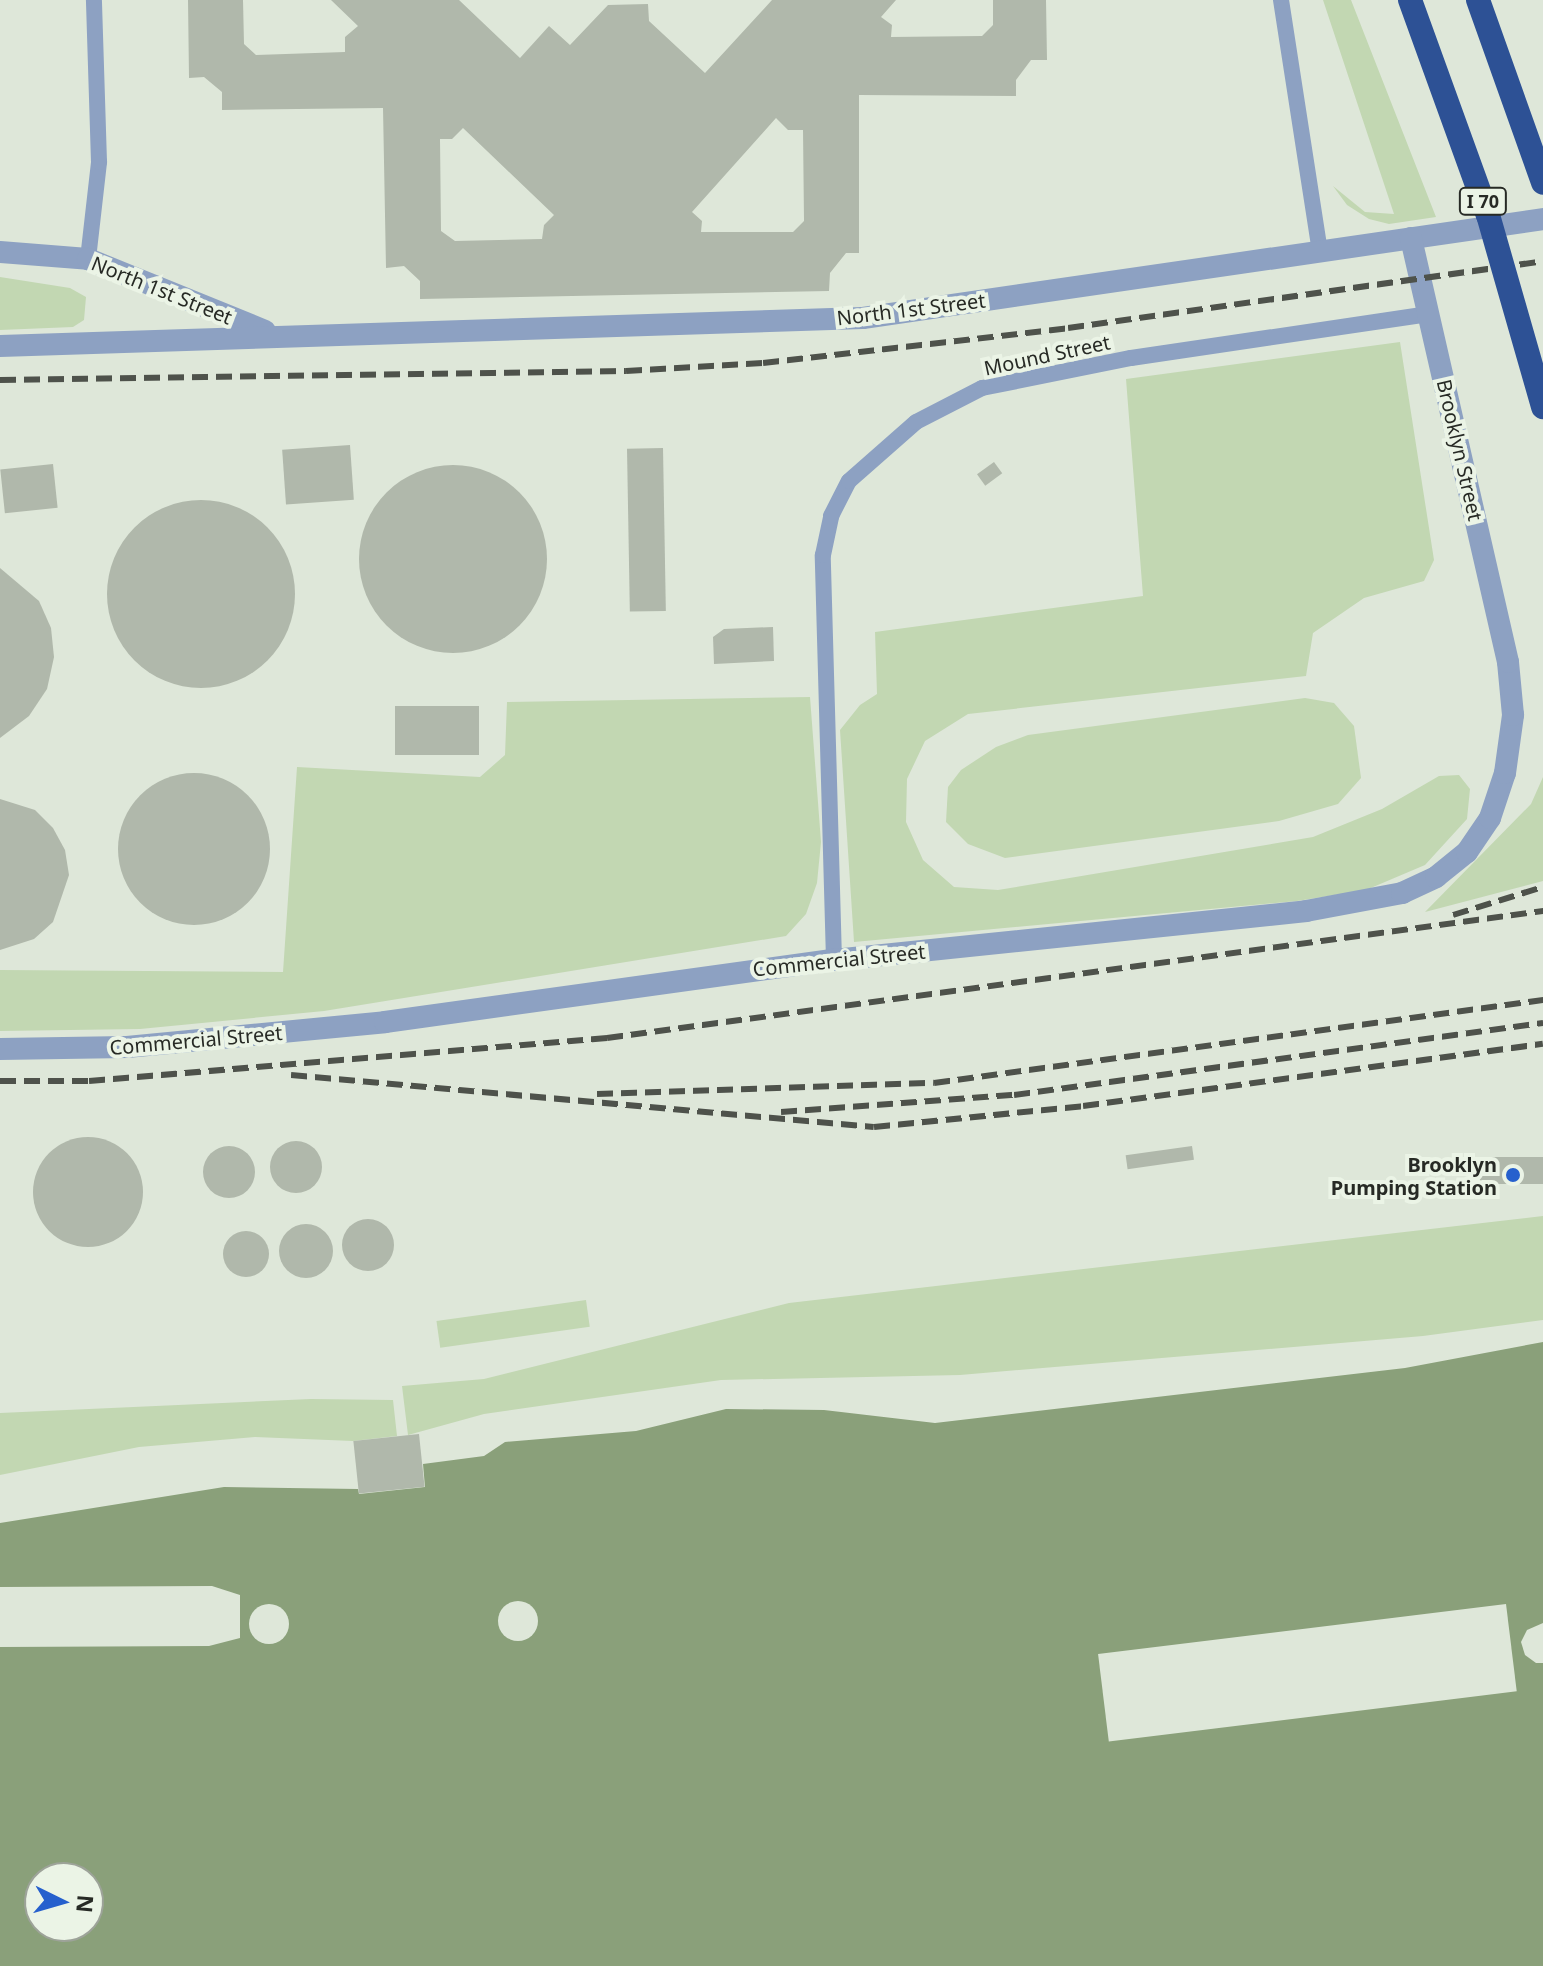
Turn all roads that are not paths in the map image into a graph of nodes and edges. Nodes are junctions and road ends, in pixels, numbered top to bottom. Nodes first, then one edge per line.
1 (94, 0) edge
2 (1281, 0) edge
3 (1410, 0) edge
4 (1478, 0) edge
5 (1543, 183) edge
6 (1543, 219) edge
7 (1411, 238) junction
8 (0, 252) edge
9 (1320, 252) junction
10 (88, 259) junction
11 (1429, 314) junction
12 (273, 334) junction
13 (0, 346) edge
14 (1543, 407) edge
15 (1508, 662) joint
16 (834, 960) junction
17 (0, 1049) edge

1 - 10 lane
2 - 9 lane
3 - 14 highway, I 70, bridge
4 - 5 highway
6 - 7 street, North 1st Street
7 - 9 street, North 1st Street
7 - 11 street, Brooklyn Street
8 - 10 street, North 1st Street
9 - 12 street, North 1st Street
10 - 12 street, North 1st Street
11 - 15 street, Brooklyn Street
11 - 16 lane, Mound Street
12 - 13 street, North 1st Street
15 - 16 street, Commercial Street
16 - 17 street, Commercial Street

